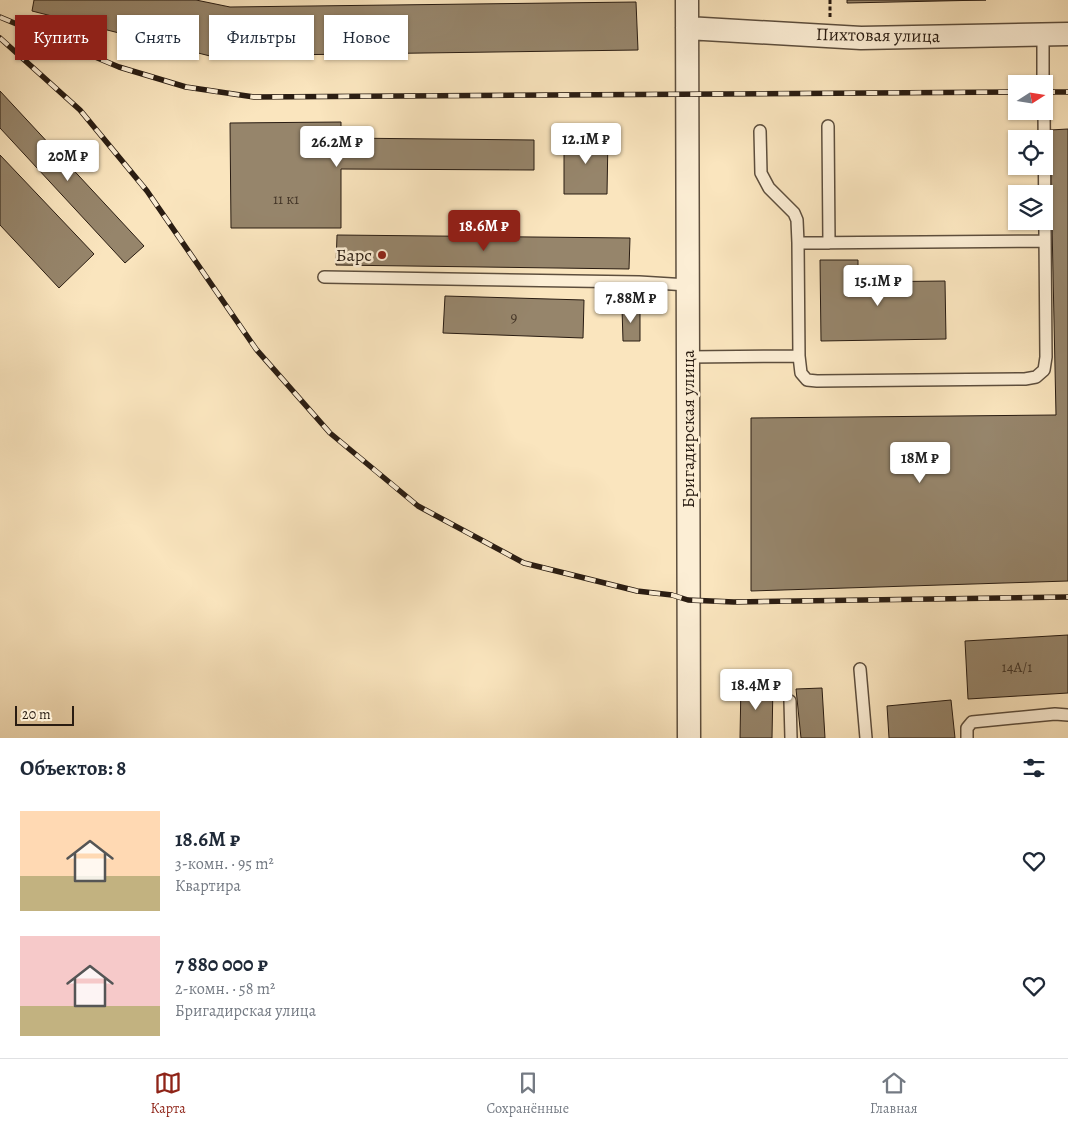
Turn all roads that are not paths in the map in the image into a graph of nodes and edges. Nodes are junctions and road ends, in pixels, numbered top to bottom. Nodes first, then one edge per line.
1 (687, 0) edge
2 (687, 28) junction
3 (1068, 34) edge
4 (1043, 35) junction
5 (1044, 75) edge
6 (1044, 120) edge
7 (828, 126) dead end
8 (760, 131) dead end
9 (1045, 241) junction
10 (798, 243) junction
11 (829, 243) junction
12 (324, 277) dead end
13 (688, 285) junction
14 (799, 356) junction
15 (688, 358) junction
16 (860, 669) dead end
17 (790, 701) dead end
18 (1068, 715) edge
19 (689, 738) edge
20 (791, 738) edge
21 (866, 738) edge
22 (967, 738) edge

1 - 2 street, Бригадирская улица
2 - 4 street, Пихтовая улица
2 - 13 street, Бригадирская улица
3 - 4 street, Пихтовая улица
4 - 5 lane
6 - 9 lane
7 - 11 lane
8 - 10 lane
9 - 11 lane
9 - 14 lane
10 - 11 lane
10 - 14 lane
12 - 13 lane
13 - 15 street, Бригадирская улица
14 - 15 lane
15 - 19 street, Бригадирская улица
16 - 21 lane
17 - 20 lane
18 - 22 lane

